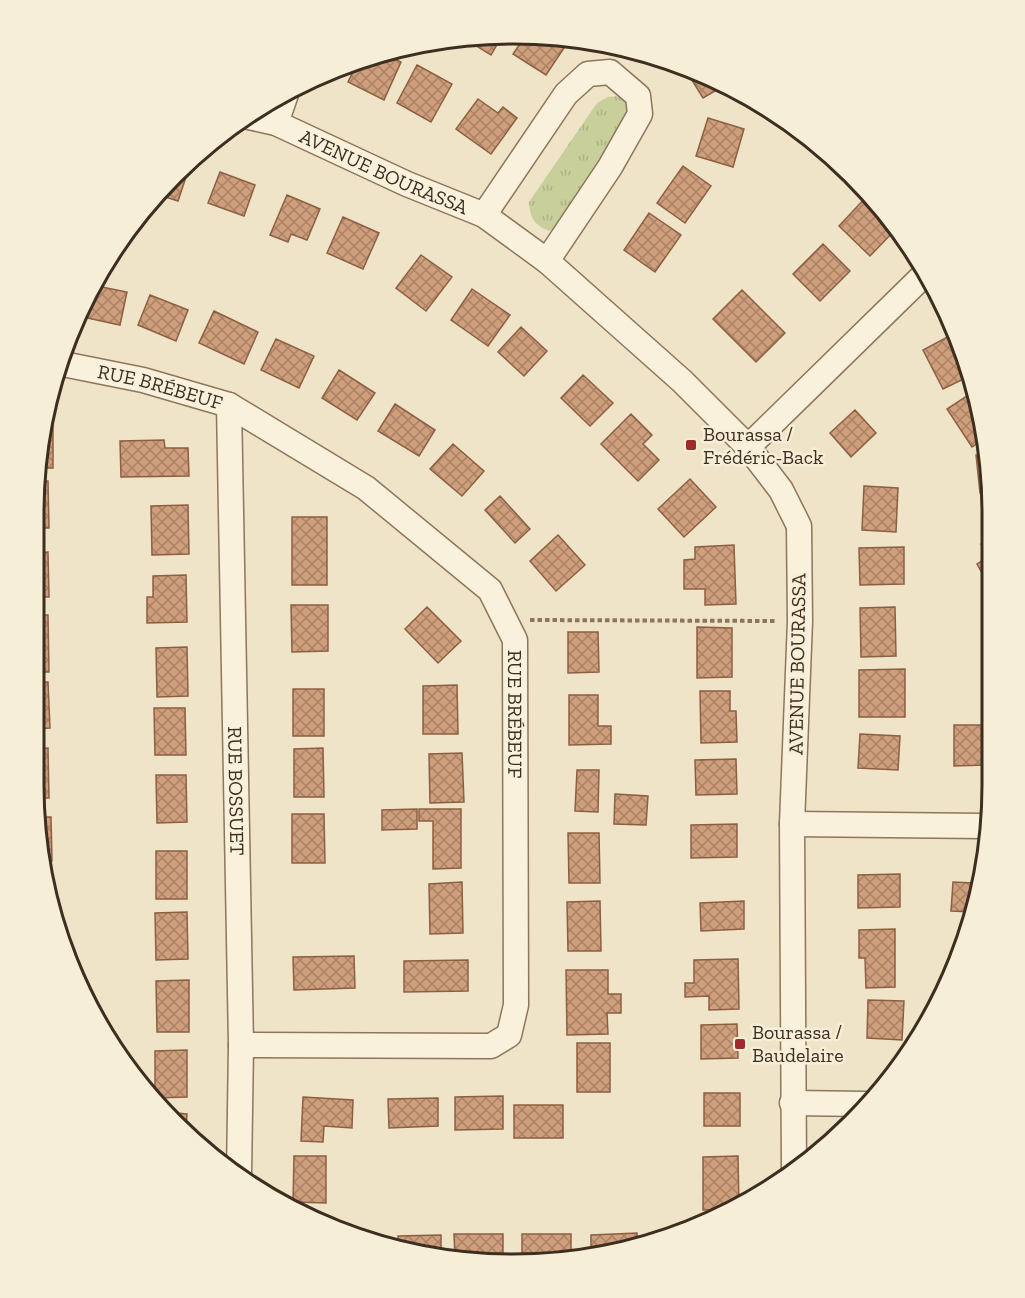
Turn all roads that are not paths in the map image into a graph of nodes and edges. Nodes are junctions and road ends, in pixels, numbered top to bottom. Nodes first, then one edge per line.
1 (283, 104) edge
2 (258, 119) edge
3 (276, 123) junction
4 (484, 215) junction
5 (547, 261) junction
6 (920, 279) edge
7 (67, 365) edge
8 (229, 405) junction
9 (748, 447) junction
10 (792, 824) junction
11 (979, 826) edge
12 (241, 1045) junction
13 (792, 1102) junction
14 (857, 1104) edge
15 (794, 1161) edge
16 (239, 1166) edge

1 - 3 street
2 - 3 street, AVENUE BOURASSA
3 - 4 street, AVENUE BOURASSA
4 - 5 street, AVENUE BOURASSA
4 - 5 street, AVENUE BOURASSA
5 - 9 street, AVENUE BOURASSA
6 - 9 street
7 - 8 street, RUE BRÉBEUF
8 - 12 street, RUE BOSSUET
8 - 12 street, RUE BRÉBEUF
9 - 10 street, AVENUE BOURASSA
10 - 11 street
10 - 13 street, AVENUE BOURASSA
12 - 16 street, RUE BOSSUET
13 - 14 street
13 - 15 street, AVENUE BOURASSA

